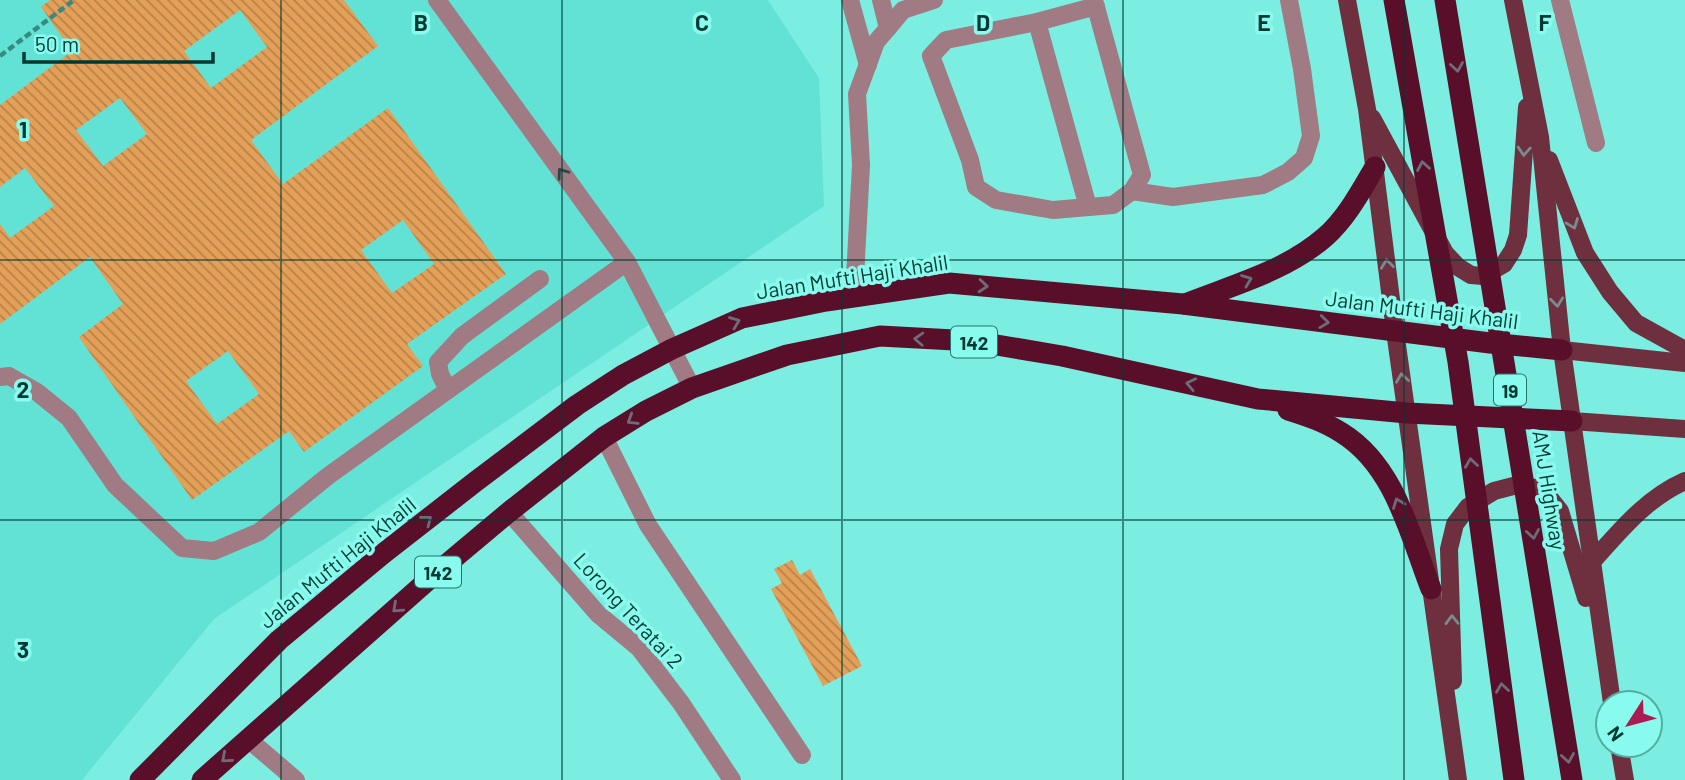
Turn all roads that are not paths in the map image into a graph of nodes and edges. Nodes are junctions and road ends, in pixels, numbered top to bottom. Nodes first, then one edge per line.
1 (437, 0) edge
2 (850, 0) edge
3 (881, 0) edge
4 (934, 0) edge
5 (1289, 0) edge
6 (1347, 0) edge
7 (1394, 0) edge
8 (1446, 0) edge
9 (1513, 0) edge
10 (1560, 0) edge
11 (1095, 3) edge
12 (1037, 22) junction
13 (888, 28) junction
14 (868, 65) junction
15 (1529, 83) junction
16 (1367, 109) junction
17 (1540, 137) junction
18 (1596, 143) dead end
19 (1375, 167) junction
20 (1132, 191) junction
21 (1088, 207) junction
22 (627, 262) junction
23 (540, 279) dead end
24 (854, 296) junction
25 (1183, 304) junction
26 (1395, 331) junction
27 (672, 349) junction
28 (1562, 350) junction
29 (1685, 350) edge
30 (1685, 363) edge
31 (0, 377) edge
32 (692, 388) junction
33 (448, 390) junction
34 (1258, 399) junction
35 (1407, 413) junction
36 (1572, 421) junction
37 (1685, 429) edge
38 (604, 437) junction
39 (1685, 481) edge
40 (509, 512) junction
41 (1591, 563) junction
42 (1431, 589) junction
43 (1605, 669) junction
44 (1609, 689) edge
45 (248, 740) junction
46 (802, 755) dead end
47 (1621, 759) edge
48 (1455, 761) junction
49 (140, 780) edge
50 (202, 780) edge
51 (296, 780) edge
52 (732, 780) edge
53 (1458, 780) edge
54 (1514, 780) edge
55 (1572, 780) edge
56 (1625, 780) edge

22 -> 1 street
2 - 14 street
3 - 13 street
4 - 13 street
5 - 20 street
6 - 16 main road
54 -> 7 highway, 19, bridge
8 -> 55 highway, AMJ Highway / 19, bridge
9 - 15 main road
10 - 18 street
11 - 12 street
11 - 20 street
12 - 21 street
12 - 21 street
13 - 14 street
14 - 24 street
15 -> 16 main road
15 - 17 main road
16 - 19 main road
17 -> 28 main road
17 -> 29 main road
25 -> 19 highway
26 -> 19 main road
20 - 21 street
22 - 27 street
22 - 33 street
23 - 33 street
24 -> 25 highway, Jalan Mufti Haji Khalil / 142
27 -> 24 highway, Jalan Mufti Haji Khalil / 142
25 -> 26 highway, Jalan Mufti Haji Khalil / 142
26 - 28 highway, Jalan Mufti Haji Khalil / 142
35 -> 26 main road
27 - 32 street
49 -> 27 highway, Jalan Mufti Haji Khalil / 142
28 - 30 main road
28 - 36 main road
31 - 33 street
34 -> 32 highway, 142
32 -> 38 highway, 142
34 - 35 highway, 142
42 -> 34 highway
35 - 36 highway, 142
35 - 42 main road
36 - 37 main road
36 - 41 main road
38 - 40 highway, 142
38 - 46 street
39 - 41 main road
40 -> 45 highway, 142
40 - 52 street, Lorong Teratai 2
41 - 43 main road
42 - 48 main road
43 - 44 main road
48 -> 43 main road
45 -> 50 highway, 142
45 - 51 street
47 - 56 main road
48 - 53 main road

